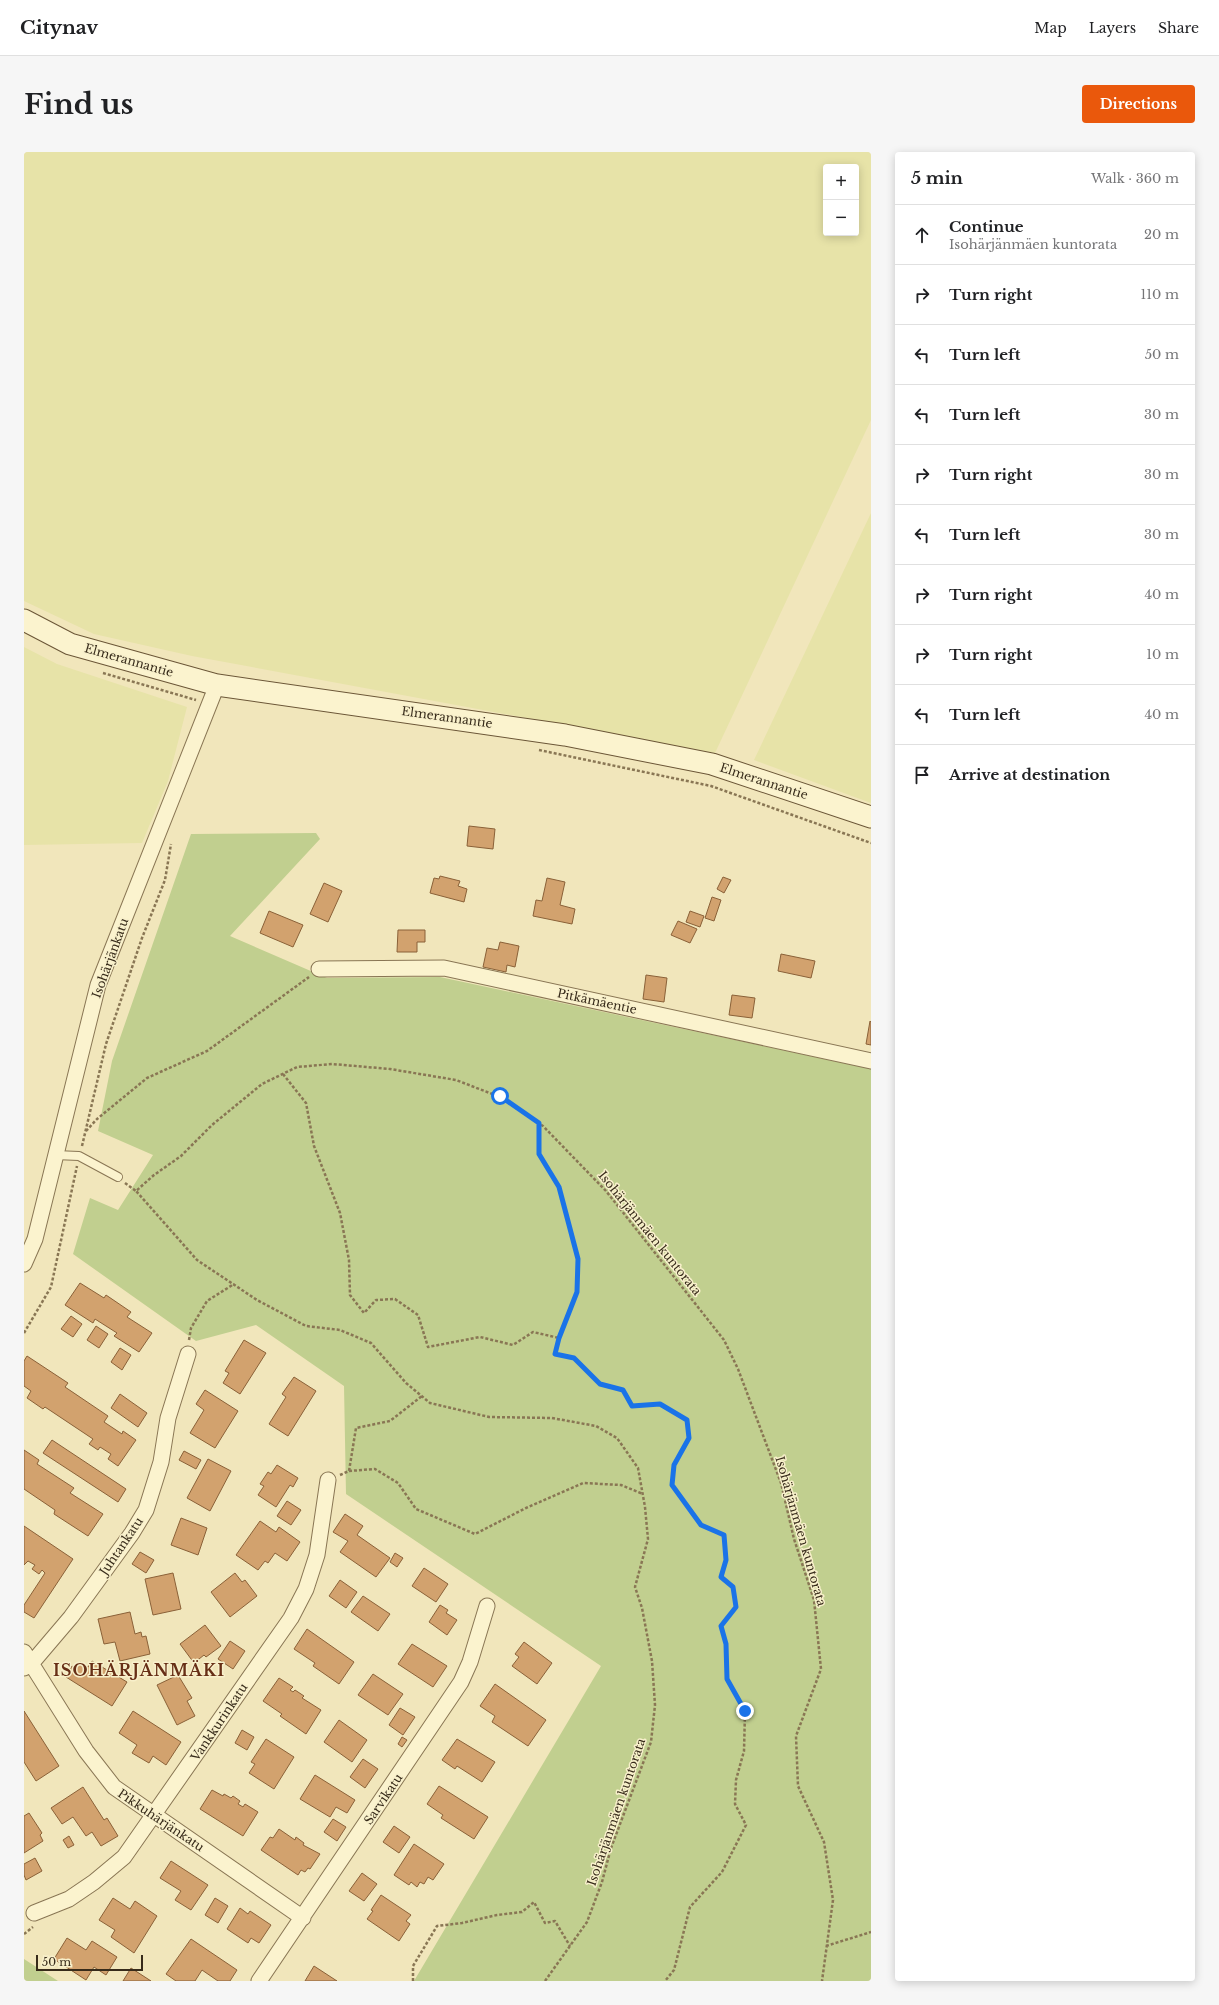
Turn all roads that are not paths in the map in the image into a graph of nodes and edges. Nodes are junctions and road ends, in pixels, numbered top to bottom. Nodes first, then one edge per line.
1 (24, 620) edge
2 (214, 694) junction
3 (871, 817) edge
4 (319, 969) road end
5 (871, 1061) edge
6 (55, 1155) junction
7 (118, 1177) dead end
8 (24, 1264) edge
9 (188, 1354) road end
10 (328, 1480) road end
11 (488, 1606) dead end
12 (26, 1661) edge
13 (154, 1816) junction
14 (34, 1913) dead end
15 (303, 1918) junction
16 (259, 1981) edge

1 - 2 street, Elmerannantie
2 - 3 street, Elmerannantie
2 - 6 street, Isohärjänkatu
4 - 5 street, Pitkämäentie
6 - 7 lane
6 - 8 street, Isohärjänkatu
9 - 12 street, Juhtankatu
10 - 13 street, Vankkurinkatu
11 - 15 street, Sarvikatu
12 - 13 street, Pikkuhärjänkatu
13 - 14 street, Vankkurinkatu
13 - 15 street, Pikkuhärjänkatu
15 - 16 street, Sarvikatu

